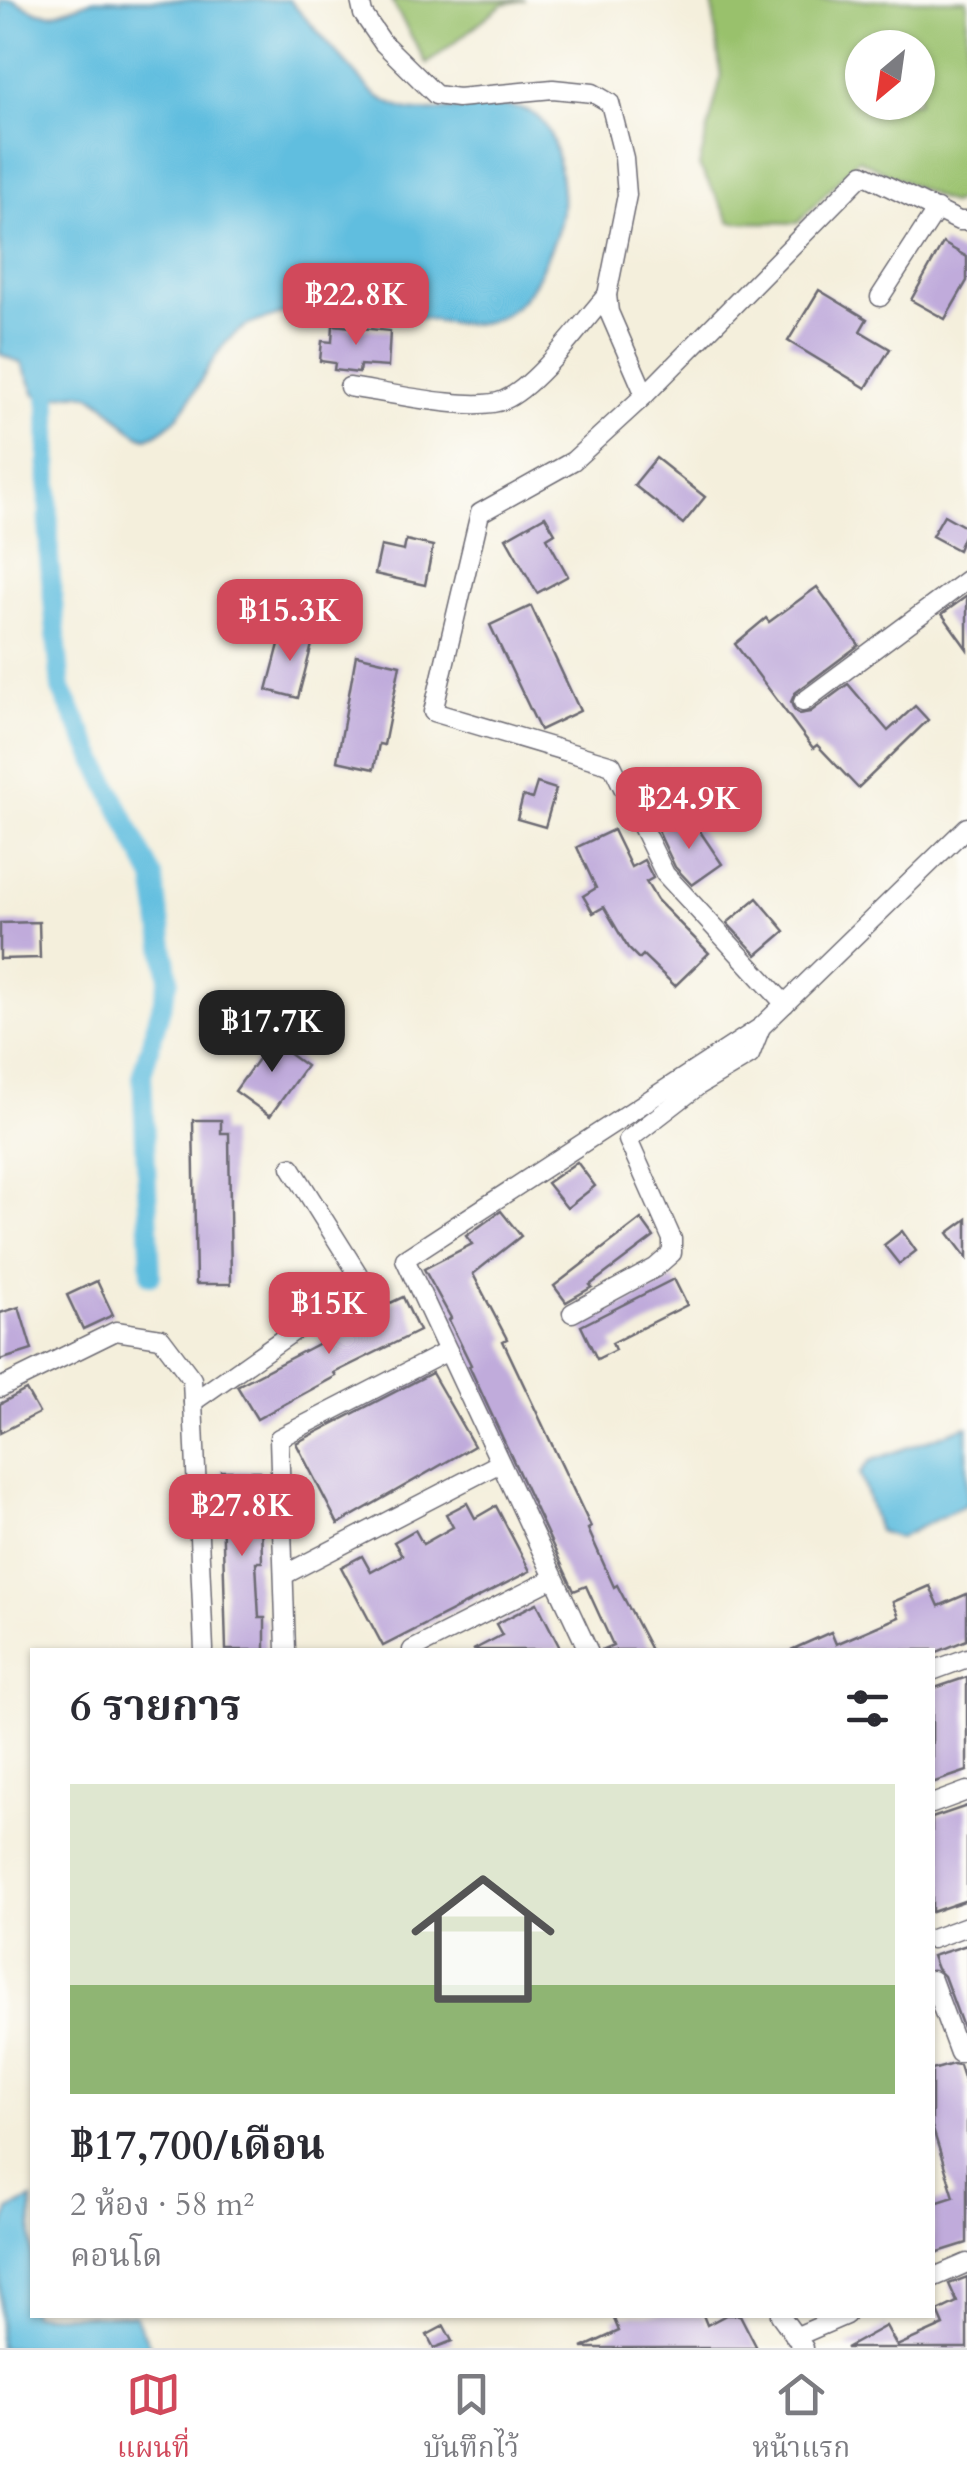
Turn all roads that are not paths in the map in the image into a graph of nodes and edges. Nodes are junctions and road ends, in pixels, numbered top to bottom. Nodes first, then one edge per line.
1 (360, 0) edge
2 (937, 209) junction
3 (967, 221) edge
4 (607, 295) junction
5 (880, 296) dead end
6 (349, 387) dead end
7 (644, 395) junction
8 (967, 580) edge
9 (803, 702) dead end
10 (967, 827) edge
11 (785, 1004) junction
12 (761, 1027) junction
13 (292, 1167) dead end
14 (572, 1313) dead end
15 (448, 1351) junction
16 (0, 1388) edge
17 (193, 1402) junction
18 (500, 1462) junction
19 (284, 1575) junction
20 (554, 1578) junction
21 (204, 1648) edge
22 (286, 1648) edge
23 (416, 1648) edge
24 (587, 1648) edge
25 (967, 1658) edge
26 (935, 1670) edge
27 (967, 1791) edge
28 (935, 1803) edge
29 (967, 1926) edge
30 (935, 1937) edge
31 (935, 1988) edge
32 (967, 2050) edge
33 (967, 2263) edge
34 (935, 2277) edge
35 (782, 2318) edge
36 (841, 2318) edge
37 (799, 2342) edge

1 - 4 street
2 - 3 street
2 - 5 street
2 - 7 street
4 - 6 street
4 - 7 street
7 - 11 street
8 - 9 street
10 - 11 street
11 - 12 street
12 - 14 street
12 - 15 street
13 - 17 street
15 - 18 street
15 - 19 street
16 - 17 street
17 - 21 street
18 - 19 street
18 - 20 street
19 - 22 street
20 - 23 street
20 - 24 street
25 - 26 street
27 - 28 street
29 - 30 street
31 - 32 street
33 - 34 street
35 - 37 street
36 - 37 street

